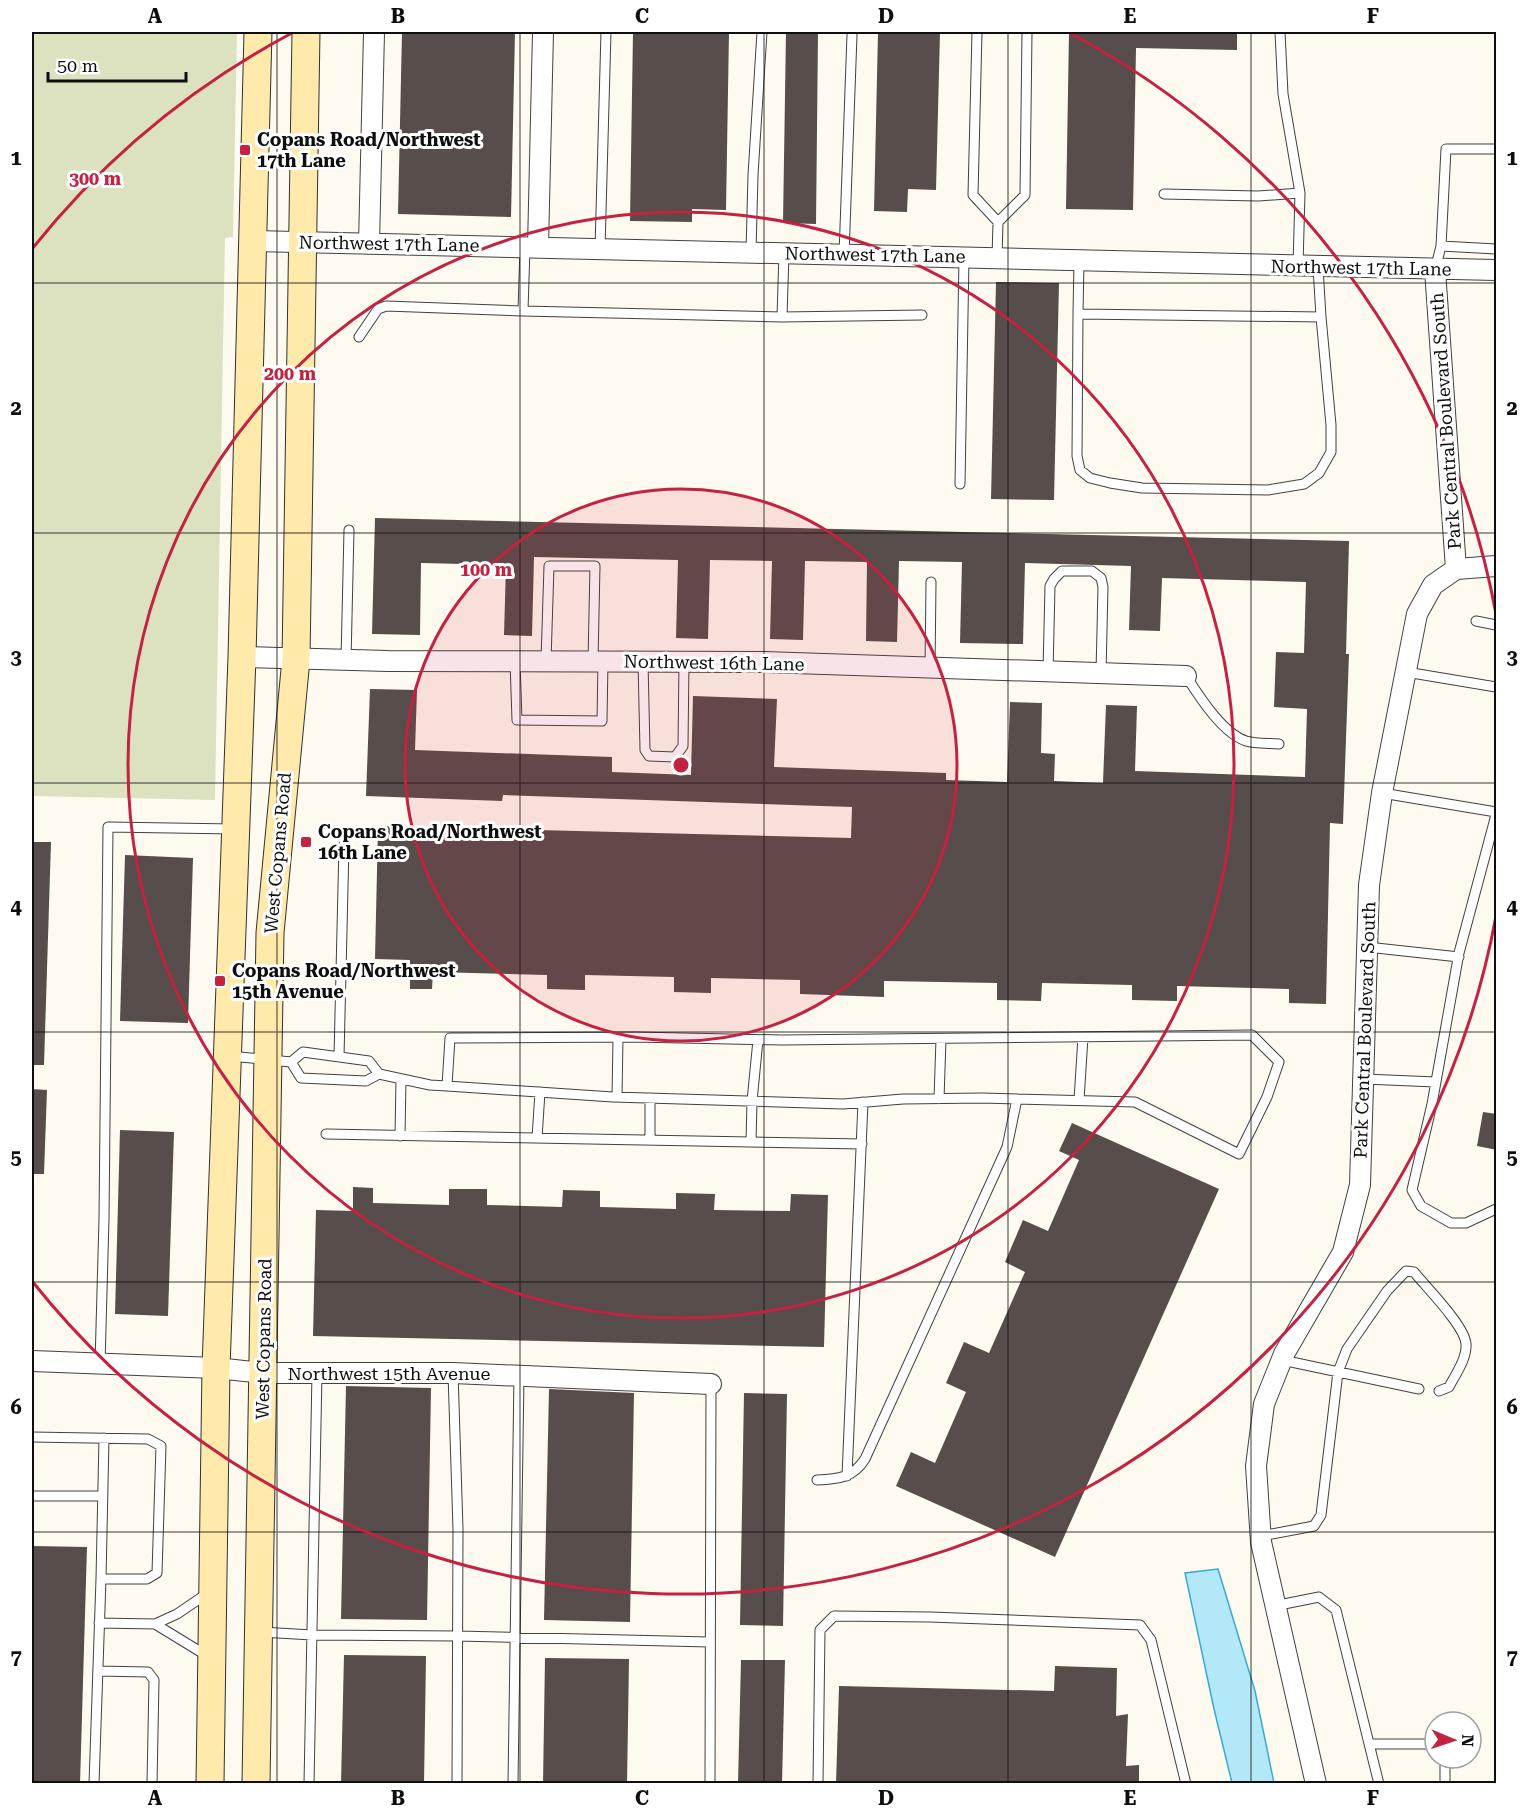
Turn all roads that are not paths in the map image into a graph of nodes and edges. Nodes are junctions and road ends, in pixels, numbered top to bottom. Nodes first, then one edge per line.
1 (258, 32) edge
2 (306, 32) edge
3 (374, 32) edge
4 (543, 32) edge
5 (606, 32) edge
6 (762, 32) edge
7 (976, 32) edge
8 (1027, 32) edge
9 (1280, 32) edge
10 (852, 35) dead end
11 (1497, 149) edge
12 (1300, 193) junction
13 (1164, 194) dead end
14 (998, 222) junction
15 (254, 241) junction
16 (302, 242) junction
17 (369, 244) junction
18 (1441, 246) junction
19 (532, 247) junction
20 (600, 248) junction
21 (1497, 249) edge
22 (751, 252) junction
23 (784, 253) junction
24 (844, 255) junction
25 (964, 258) junction
26 (997, 258) junction
27 (1079, 261) junction
28 (1298, 266) junction
29 (1318, 267) junction
30 (1434, 270) junction
31 (1497, 270) edge
32 (524, 311) junction
33 (1078, 314) junction
34 (922, 315) dead end
35 (782, 317) junction
36 (1321, 317) junction
37 (359, 337) dead end
38 (960, 484) dead end
39 (349, 530) dead end
40 (1497, 566) edge
41 (1456, 569) junction
42 (931, 582) dead end
43 (1476, 621) dead end
44 (1497, 625) edge
45 (242, 657) junction
46 (297, 659) junction
47 (346, 660) junction
48 (515, 661) junction
49 (546, 661) junction
50 (598, 661) junction
51 (643, 662) junction
52 (684, 662) junction
53 (930, 668) junction
54 (1048, 672) junction
55 (1406, 672) junction
56 (1101, 673) junction
57 (1186, 676) joint
58 (1497, 687) edge
59 (1280, 744) dead end
60 (1382, 793) junction
61 (1497, 814) edge
62 (236, 830) junction
63 (344, 844) dead end
64 (1367, 947) junction
65 (1459, 957) junction
66 (1083, 1037) junction
67 (618, 1038) junction
68 (941, 1039) junction
69 (758, 1040) junction
70 (227, 1056) junction
71 (339, 1057) junction
72 (279, 1060) junction
73 (378, 1074) junction
74 (1364, 1079) junction
75 (401, 1080) junction
76 (1436, 1082) junction
77 (447, 1086) junction
78 (540, 1092) junction
79 (617, 1097) junction
80 (650, 1098) junction
81 (1017, 1098) junction
82 (939, 1099) junction
83 (1079, 1100) junction
84 (752, 1101) junction
85 (863, 1102) junction
86 (326, 1134) dead end
87 (400, 1136) junction
88 (537, 1138) junction
89 (650, 1140) junction
90 (751, 1142) junction
91 (862, 1144) junction
92 (1497, 1209) edge
93 (1281, 1360) junction
94 (32, 1361) edge
95 (100, 1364) junction
96 (216, 1368) junction
97 (453, 1372) junction
98 (1338, 1372) junction
99 (263, 1373) junction
100 (317, 1373) junction
101 (519, 1375) junction
102 (711, 1384) joint
103 (1419, 1389) dead end
104 (1439, 1391) dead end
105 (32, 1437) edge
106 (104, 1438) junction
107 (847, 1476) junction
108 (817, 1480) dead end
109 (32, 1496) edge
110 (102, 1496) junction
111 (1261, 1536) junction
112 (101, 1579) junction
113 (213, 1590) junction
114 (1274, 1606) junction
115 (99, 1623) junction
116 (155, 1624) junction
117 (258, 1632) junction
118 (312, 1635) junction
119 (458, 1635) junction
120 (514, 1637) junction
121 (710, 1642) junction
122 (212, 1658) junction
123 (98, 1671) junction
124 (1371, 1744) junction
125 (1423, 1744) edge
126 (94, 1784) edge
127 (152, 1784) edge
128 (210, 1784) edge
129 (256, 1784) edge
130 (309, 1784) edge
131 (457, 1784) edge
132 (513, 1784) edge
133 (710, 1784) edge
134 (818, 1784) edge
135 (1186, 1784) edge
136 (1316, 1784) edge
137 (1379, 1784) edge

1 - 15 main road
2 - 16 main road, West Copans Road
3 - 17 street
4 - 19 street
5 - 20 lane
6 - 22 lane
7 - 14 lane
8 - 14 lane
9 - 12 lane
10 - 24 lane
11 - 18 lane
12 - 13 lane
12 - 28 lane
14 - 26 lane
15 - 16 street, Northwest 17th Lane
15 - 45 main road
16 - 17 street, Northwest 17th Lane
16 - 46 main road, West Copans Road
17 - 19 street, Northwest 17th Lane
18 - 21 lane
18 - 30 lane
19 - 20 street, Northwest 17th Lane
19 - 32 lane
20 - 22 street, Northwest 17th Lane
22 - 23 street, Northwest 17th Lane
23 - 24 street, Northwest 17th Lane
23 - 35 lane
24 - 25 street, Northwest 17th Lane
25 - 26 street, Northwest 17th Lane
25 - 38 lane
26 - 27 street, Northwest 17th Lane
27 - 28 street, Northwest 17th Lane
27 - 33 lane
28 - 29 street, Northwest 17th Lane
29 - 30 street, Northwest 17th Lane
29 - 36 lane
30 - 31 street, Northwest 17th Lane
30 - 41 street, Park Central Boulevard South
32 - 35 lane
32 - 37 lane
33 - 36 lane
33 - 36 lane
34 - 35 lane
39 - 47 lane
40 - 41 street
41 - 55 street, Park Central Boulevard South
42 - 53 lane
43 - 44 lane
45 - 46 street, Northwest 16th Lane
45 - 62 main road
46 - 47 street, Northwest 16th Lane
46 - 72 main road, West Copans Road
47 - 48 street, Northwest 16th Lane
48 - 49 street, Northwest 16th Lane
48 - 50 lane
49 - 50 street, Northwest 16th Lane
49 - 50 lane
50 - 51 street, Northwest 16th Lane
51 - 52 street, Northwest 16th Lane
51 - 52 lane
52 - 53 street, Northwest 16th Lane
53 - 54 street, Northwest 16th Lane
54 - 56 street, Northwest 16th Lane
54 - 56 lane
55 - 58 lane
55 - 60 street, Park Central Boulevard South
56 - 57 street, Northwest 16th Lane
57 - 59 lane
60 - 61 lane
60 - 64 street, Park Central Boulevard South
61 - 65 lane
62 - 70 main road
62 - 95 lane
63 - 71 lane
64 - 65 lane
64 - 74 street, Park Central Boulevard South
65 - 76 lane
66 - 68 lane
66 - 83 lane
66 - 83 lane
67 - 69 lane
67 - 77 lane
67 - 79 lane
68 - 69 lane
68 - 82 lane
69 - 84 lane
70 - 72 lane
70 - 96 main road
71 - 72 lane
71 - 73 lane
72 - 73 lane
72 - 99 main road, West Copans Road
73 - 75 lane
74 - 76 lane
74 - 93 street, Park Central Boulevard South
75 - 77 lane
75 - 87 lane
76 - 92 lane
77 - 78 lane
78 - 79 lane
78 - 88 lane
79 - 80 lane
80 - 84 lane
80 - 89 lane
81 - 82 lane
81 - 83 lane
81 - 107 lane
82 - 85 lane
84 - 85 lane
84 - 90 lane
85 - 91 lane
86 - 87 lane
87 - 88 lane
88 - 89 lane
89 - 90 lane
90 - 91 lane
91 - 107 lane
93 - 98 lane
93 - 111 street, Park Central Boulevard South
94 - 95 street, Northwest 15th Avenue
95 - 96 street, Northwest 15th Avenue
96 - 99 street, Northwest 15th Avenue
96 - 113 main road
97 - 100 street, Northwest 15th Avenue
97 - 101 street, Northwest 15th Avenue
97 - 119 lane
98 - 103 lane
98 - 104 lane
98 - 111 lane
99 - 100 street, Northwest 15th Avenue
99 - 117 main road, West Copans Road
100 - 118 lane
101 - 102 street, Northwest 15th Avenue
101 - 120 lane
102 - 121 lane
105 - 106 lane
106 - 110 lane
106 - 112 lane
107 - 108 lane
109 - 110 lane
110 - 112 lane
111 - 114 street, Park Central Boulevard South
112 - 115 lane
113 - 116 lane
113 - 122 main road
114 - 124 lane
114 - 136 street, Park Central Boulevard South
115 - 116 lane
115 - 123 lane
116 - 122 lane
117 - 118 lane
117 - 129 main road, West Copans Road
118 - 119 lane
118 - 130 lane
119 - 120 lane
119 - 131 lane
120 - 121 lane
120 - 132 lane
121 - 133 lane
122 - 128 main road
123 - 126 lane
123 - 127 lane
124 - 125 lane
124 - 137 lane
134 - 135 lane

